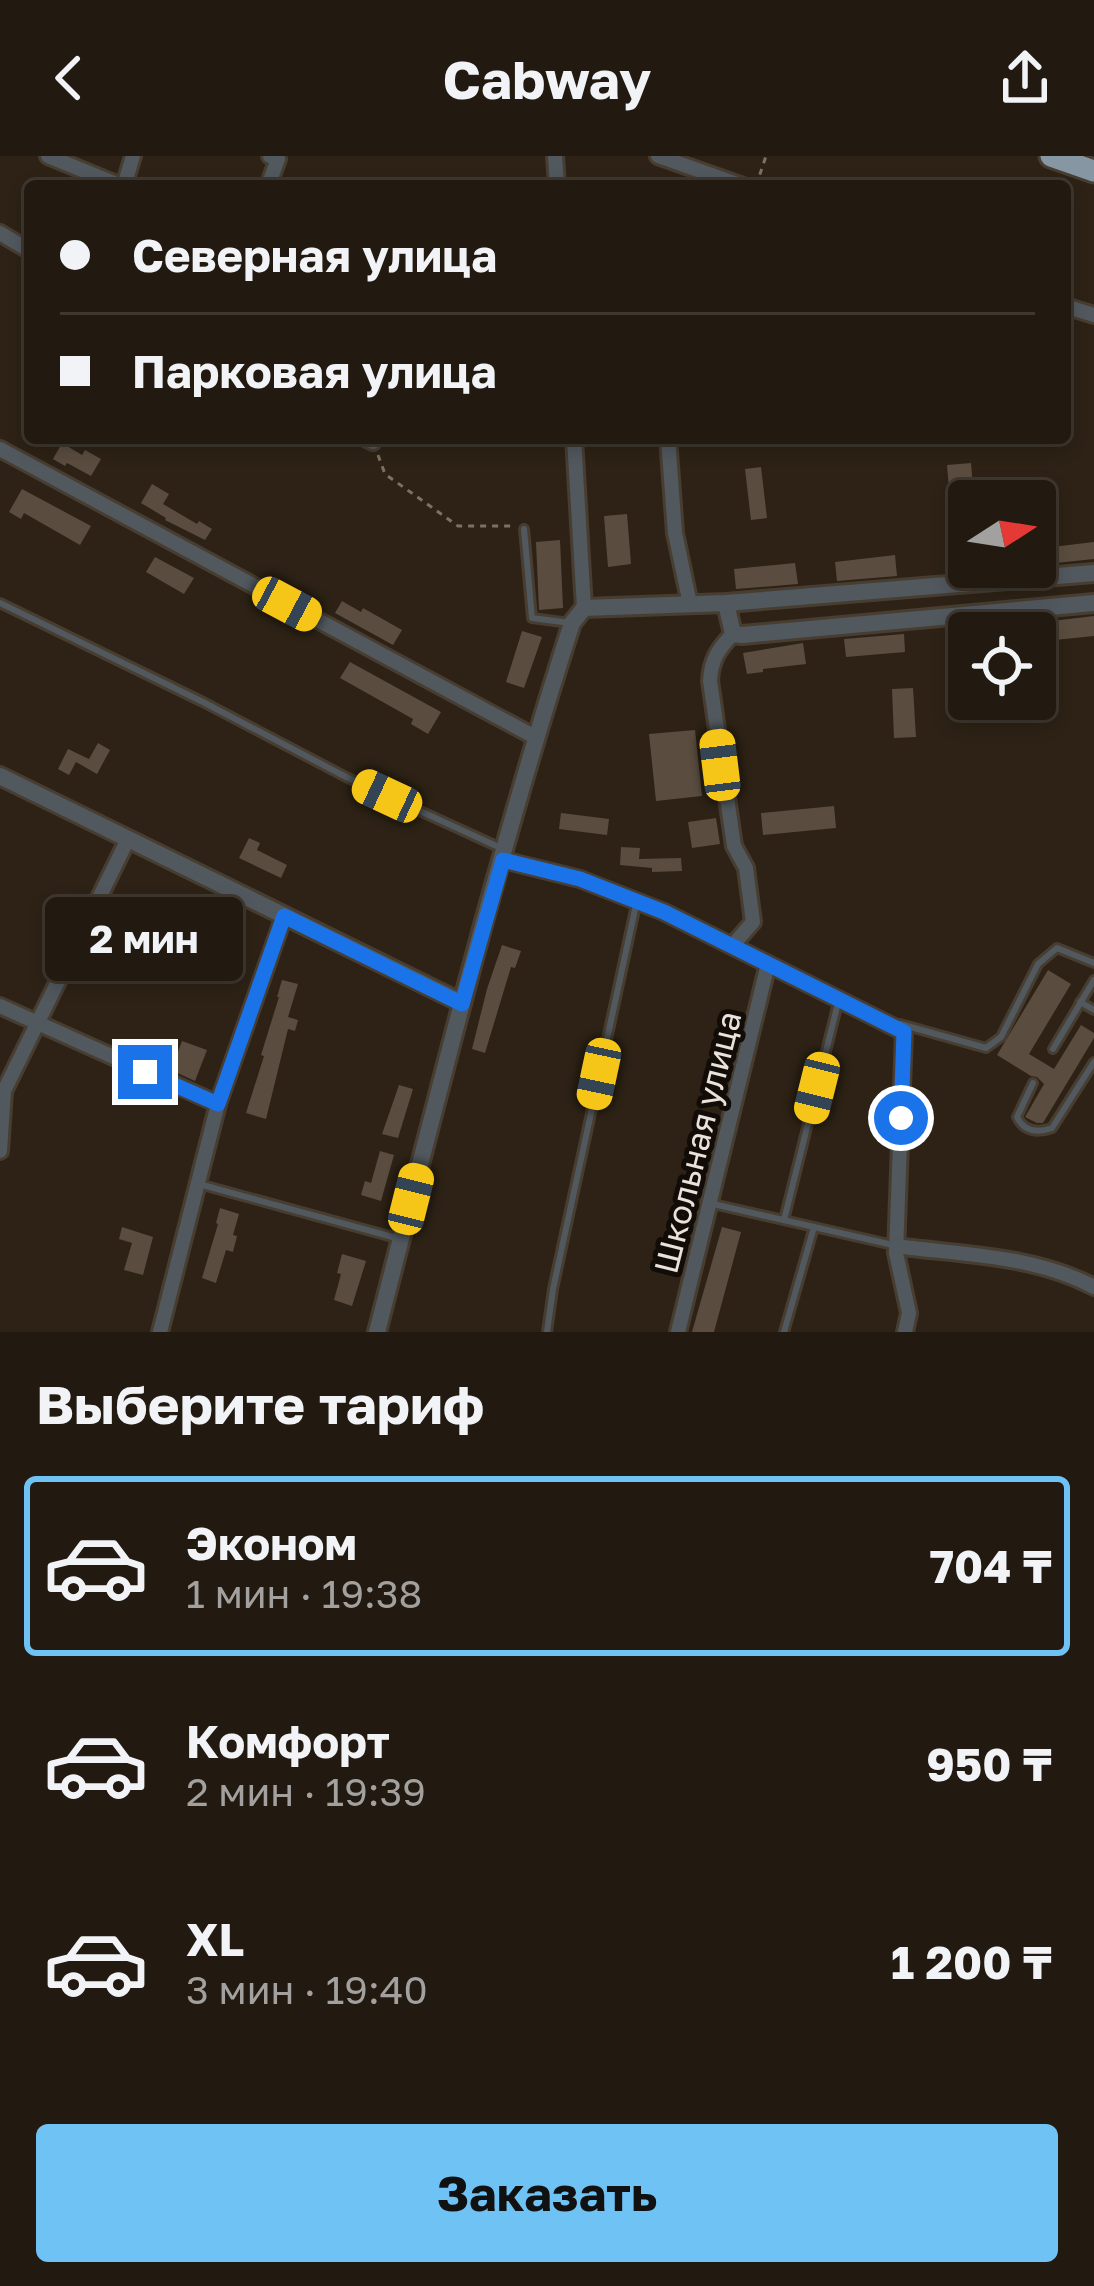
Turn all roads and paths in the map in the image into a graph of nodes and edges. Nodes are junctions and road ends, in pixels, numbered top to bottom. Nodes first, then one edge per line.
1 (48, 156) edge
2 (270, 156) edge
3 (658, 156) edge
4 (1052, 156) edge
5 (1094, 171) edge
6 (108, 180) edge
7 (270, 180) edge
8 (726, 180) edge
9 (371, 444) edge
10 (574, 444) edge
11 (668, 444) edge
12 (0, 449) edge
13 (524, 529) joint
14 (1094, 573) edge
15 (0, 603) edge
16 (726, 603) junction
17 (1094, 603) edge
18 (690, 604) junction
19 (584, 608) junction
20 (572, 623) junction
21 (733, 634) junction
22 (536, 737) junction
23 (0, 776) edge
24 (128, 839) junction
25 (504, 855) junction
26 (637, 901) junction
27 (284, 916) junction
28 (753, 922) junction
29 (732, 946) junction
30 (762, 961) junction
31 (1094, 963) edge
32 (1094, 980) edge
33 (839, 1000) junction
34 (1080, 1002) junction
35 (462, 1004) junction
36 (0, 1006) edge
37 (1094, 1010) edge
38 (874, 1018) junction
39 (36, 1023) junction
40 (1053, 1049) dead end
41 (1094, 1062) edge
42 (1033, 1083) dead end
43 (218, 1104) junction
44 (0, 1151) edge
45 (196, 1183) junction
46 (710, 1203) junction
47 (784, 1220) junction
48 (814, 1227) junction
49 (401, 1239) junction
50 (896, 1246) junction
51 (1094, 1287) edge
52 (160, 1332) edge
53 (377, 1332) edge
54 (547, 1332) edge
55 (678, 1332) edge
56 (784, 1332) edge
57 (904, 1332) edge

1 - 6 street
2 - 7 street
3 - 8 street
4 - 5 highway
9 - 13 path
10 - 19 street
11 - 18 street
12 - 22 street
13 - 20 lane
14 - 16 street
15 - 25 lane
16 - 18 street
16 - 21 street
17 - 21 street
18 - 19 street
19 - 20 street
20 - 22 street
21 - 28 street, Школьная улица
22 - 25 street
23 - 24 street
24 - 27 street
24 - 39 street
25 - 26 street
25 - 35 street
26 - 29 street
26 - 54 lane
27 - 35 street
27 - 43 street
28 - 29 street
28 - 30 street, Школьная улица
29 - 30 street
30 - 33 street
30 - 46 street, Школьная улица
31 - 38 lane
32 - 34 lane
33 - 38 street
33 - 47 lane
34 - 37 lane
34 - 40 lane
35 - 49 street
36 - 39 street
38 - 50 street
39 - 43 street
39 - 44 street
41 - 42 lane
43 - 45 street
45 - 49 lane
45 - 52 street
46 - 47 lane
46 - 55 street, Школьная улица
47 - 48 lane
48 - 50 lane
48 - 56 lane
49 - 53 street
50 - 51 street
50 - 57 street

